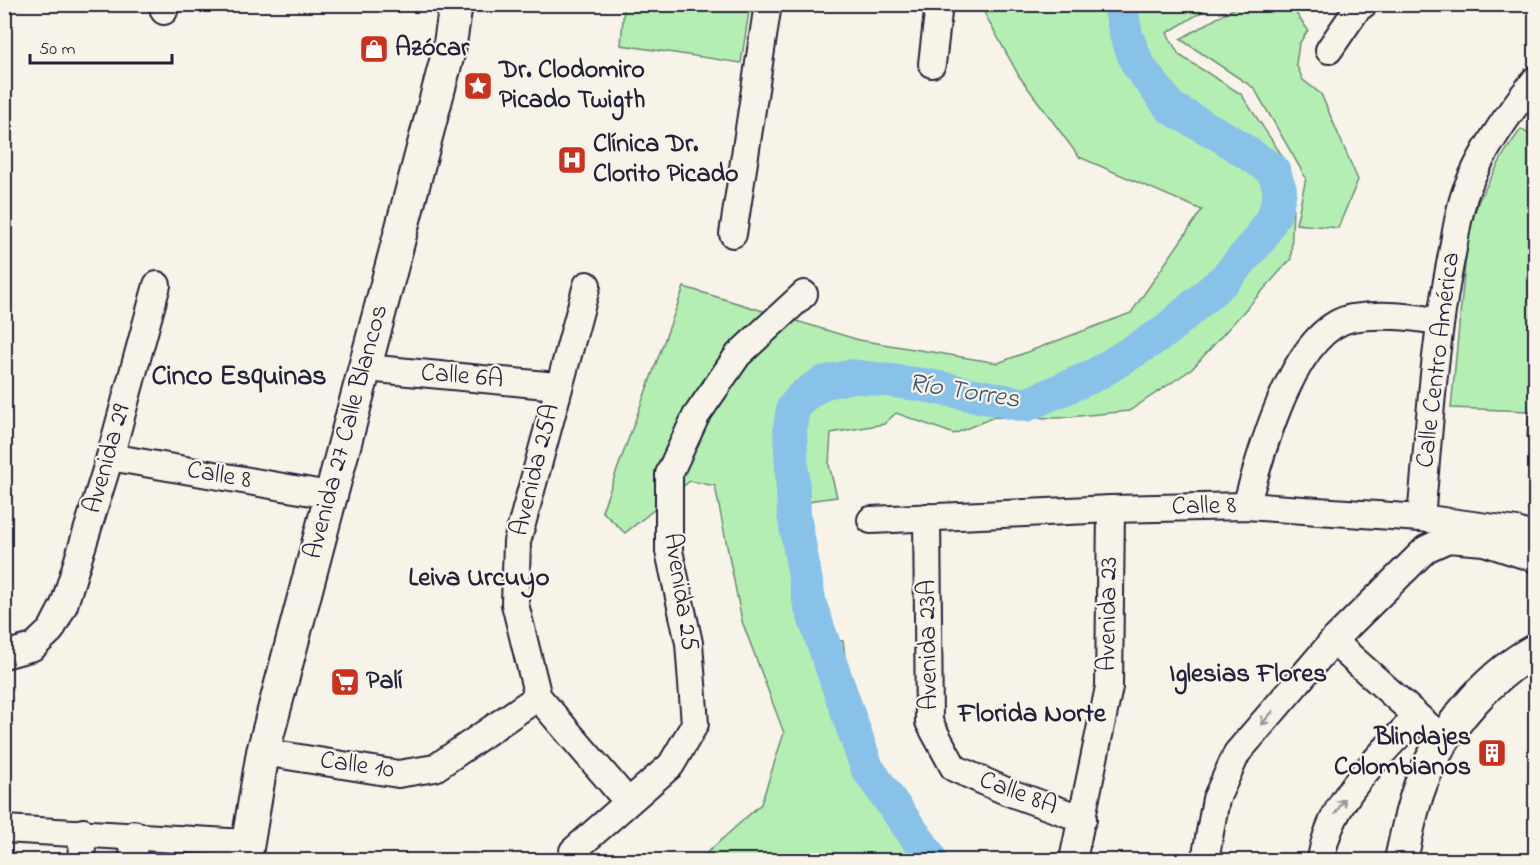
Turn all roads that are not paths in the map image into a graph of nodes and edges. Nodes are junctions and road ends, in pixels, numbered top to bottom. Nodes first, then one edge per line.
1 (456, 4) edge
2 (768, 4) edge
3 (939, 4) edge
4 (1364, 4) edge
5 (1329, 50) dead end
6 (932, 64) dead end
7 (1536, 79) edge
8 (734, 234) dead end
9 (157, 285) dead end
10 (587, 285) dead end
11 (804, 294) dead end
12 (1439, 321) junction
13 (366, 368) junction
14 (557, 386) junction
15 (110, 457) junction
16 (329, 495) junction
17 (1246, 506) junction
18 (1111, 508) junction
19 (927, 517) junction
20 (1421, 518) junction
21 (871, 520) dead end
22 (1536, 538) edge
23 (1536, 559) edge
24 (1333, 641) junction
25 (1536, 650) edge
26 (4, 656) edge
27 (538, 697) junction
28 (1416, 717) junction
29 (1444, 740) junction
30 (262, 752) junction
31 (954, 768) joint
32 (628, 802) junction
33 (1083, 819) junction
34 (4, 829) edge
35 (82, 832) junction
36 (134, 834) junction
37 (573, 851) dead end
38 (246, 852) edge
39 (81, 861) edge
40 (133, 861) edge
41 (1073, 861) edge
42 (1205, 861) edge
43 (1321, 861) edge
44 (1401, 861) edge

1 - 13 main road, Avenida 27 Calle Blancos
2 - 8 street
3 - 6 street
4 - 5 street
7 - 12 street, Calle Centro América
9 - 15 street, Avenida 29
10 - 14 street, Avenida 25A
11 - 32 street, Avenida 25
12 - 17 street
12 - 20 street, Calle Centro América
13 - 14 street, Calle 6A
13 - 16 main road, Avenida 27 Calle Blancos
14 - 27 street, Avenida 25A
15 - 16 street, Calle 8
15 - 26 street, Avenida 29
16 - 30 main road, Avenida 27 Calle Blancos
17 - 18 street, Calle 8
17 - 20 street, Calle 8
18 - 19 street, Calle 8
18 - 33 street, Avenida 23
19 - 21 street, Calle 8
19 - 31 street, Avenida 23A
20 - 22 street, Calle 8
23 - 24 street
24 - 28 street
24 -> 42 street
25 - 29 main road
27 - 30 street, Calle 10
27 - 32 street, Avenida 25A
28 - 29 street
43 -> 28 street
29 - 44 main road
30 - 38 main road, Avenida 27 Calle Blancos
31 - 33 street, Calle 8A
32 - 37 street, Avenida 25
33 - 41 street, Avenida 23
34 - 35 street
35 - 36 street
35 - 39 street
36 - 38 street
36 - 40 street

